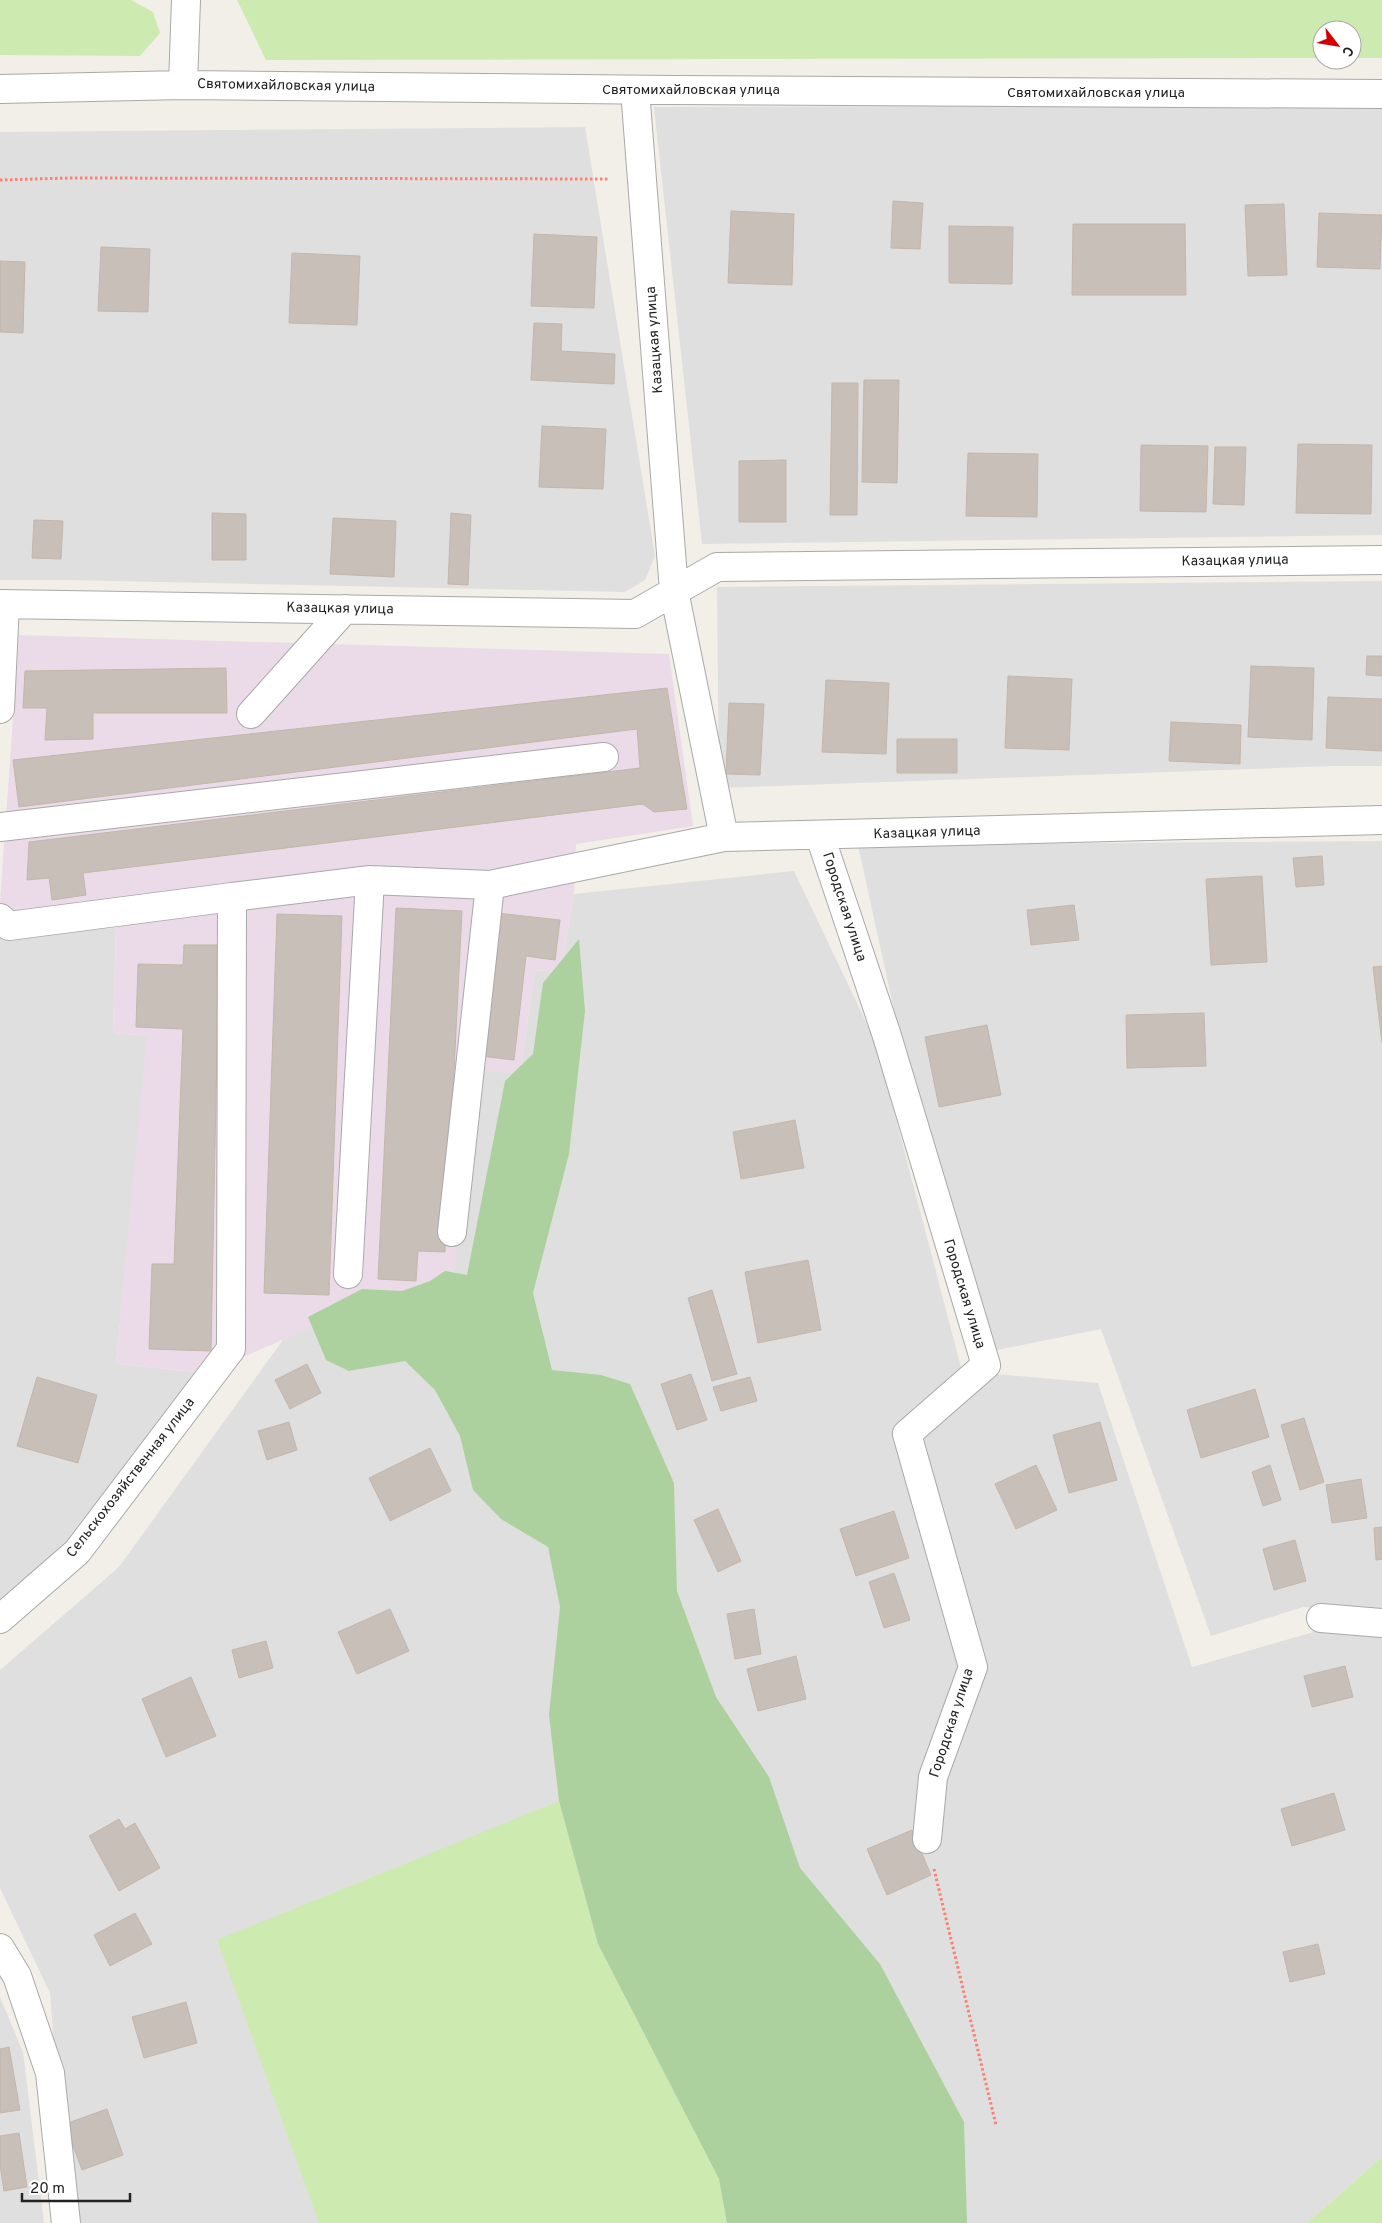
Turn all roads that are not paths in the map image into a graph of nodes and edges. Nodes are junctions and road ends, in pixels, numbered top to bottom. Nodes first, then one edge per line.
1 (186, 0) edge
2 (183, 85) junction
3 (0, 89) edge
4 (635, 90) junction
5 (1382, 94) edge
6 (1382, 560) edge
7 (674, 590) junction
8 (2, 604) edge
9 (345, 609) junction
10 (0, 709) edge
11 (251, 714) dead end
12 (604, 757) dead end
13 (1382, 820) edge
14 (0, 827) edge
15 (820, 836) junction
16 (724, 838) junction
17 (370, 880) junction
18 (490, 885) junction
19 (232, 897) junction
20 (5, 922) edge
21 (452, 1232) dead end
22 (348, 1274) dead end
23 (1321, 1618) dead end
24 (0, 1619) edge
25 (1382, 1623) edge
26 (927, 1839) road end
27 (0, 1948) edge
28 (66, 2223) edge

1 - 2 street
2 - 3 street, Святомихайловская улица
2 - 4 street, Святомихайловская улица
4 - 5 street, Святомихайловская улица
4 - 7 street, Казацкая улица
6 - 7 street, Казацкая улица
7 - 9 street, Казацкая улица
7 - 16 street, Казацкая улица
8 - 9 street, Казацкая улица
8 - 10 street
9 - 11 street
12 - 14 street
13 - 15 street, Казацкая улица
15 - 16 street, Казацкая улица
15 - 26 street, Городская улица
16 - 18 street
17 - 18 street
17 - 19 street
17 - 22 street
18 - 21 street
19 - 20 street
19 - 24 street, Сельскохозяйственная улица
23 - 25 street
27 - 28 street

